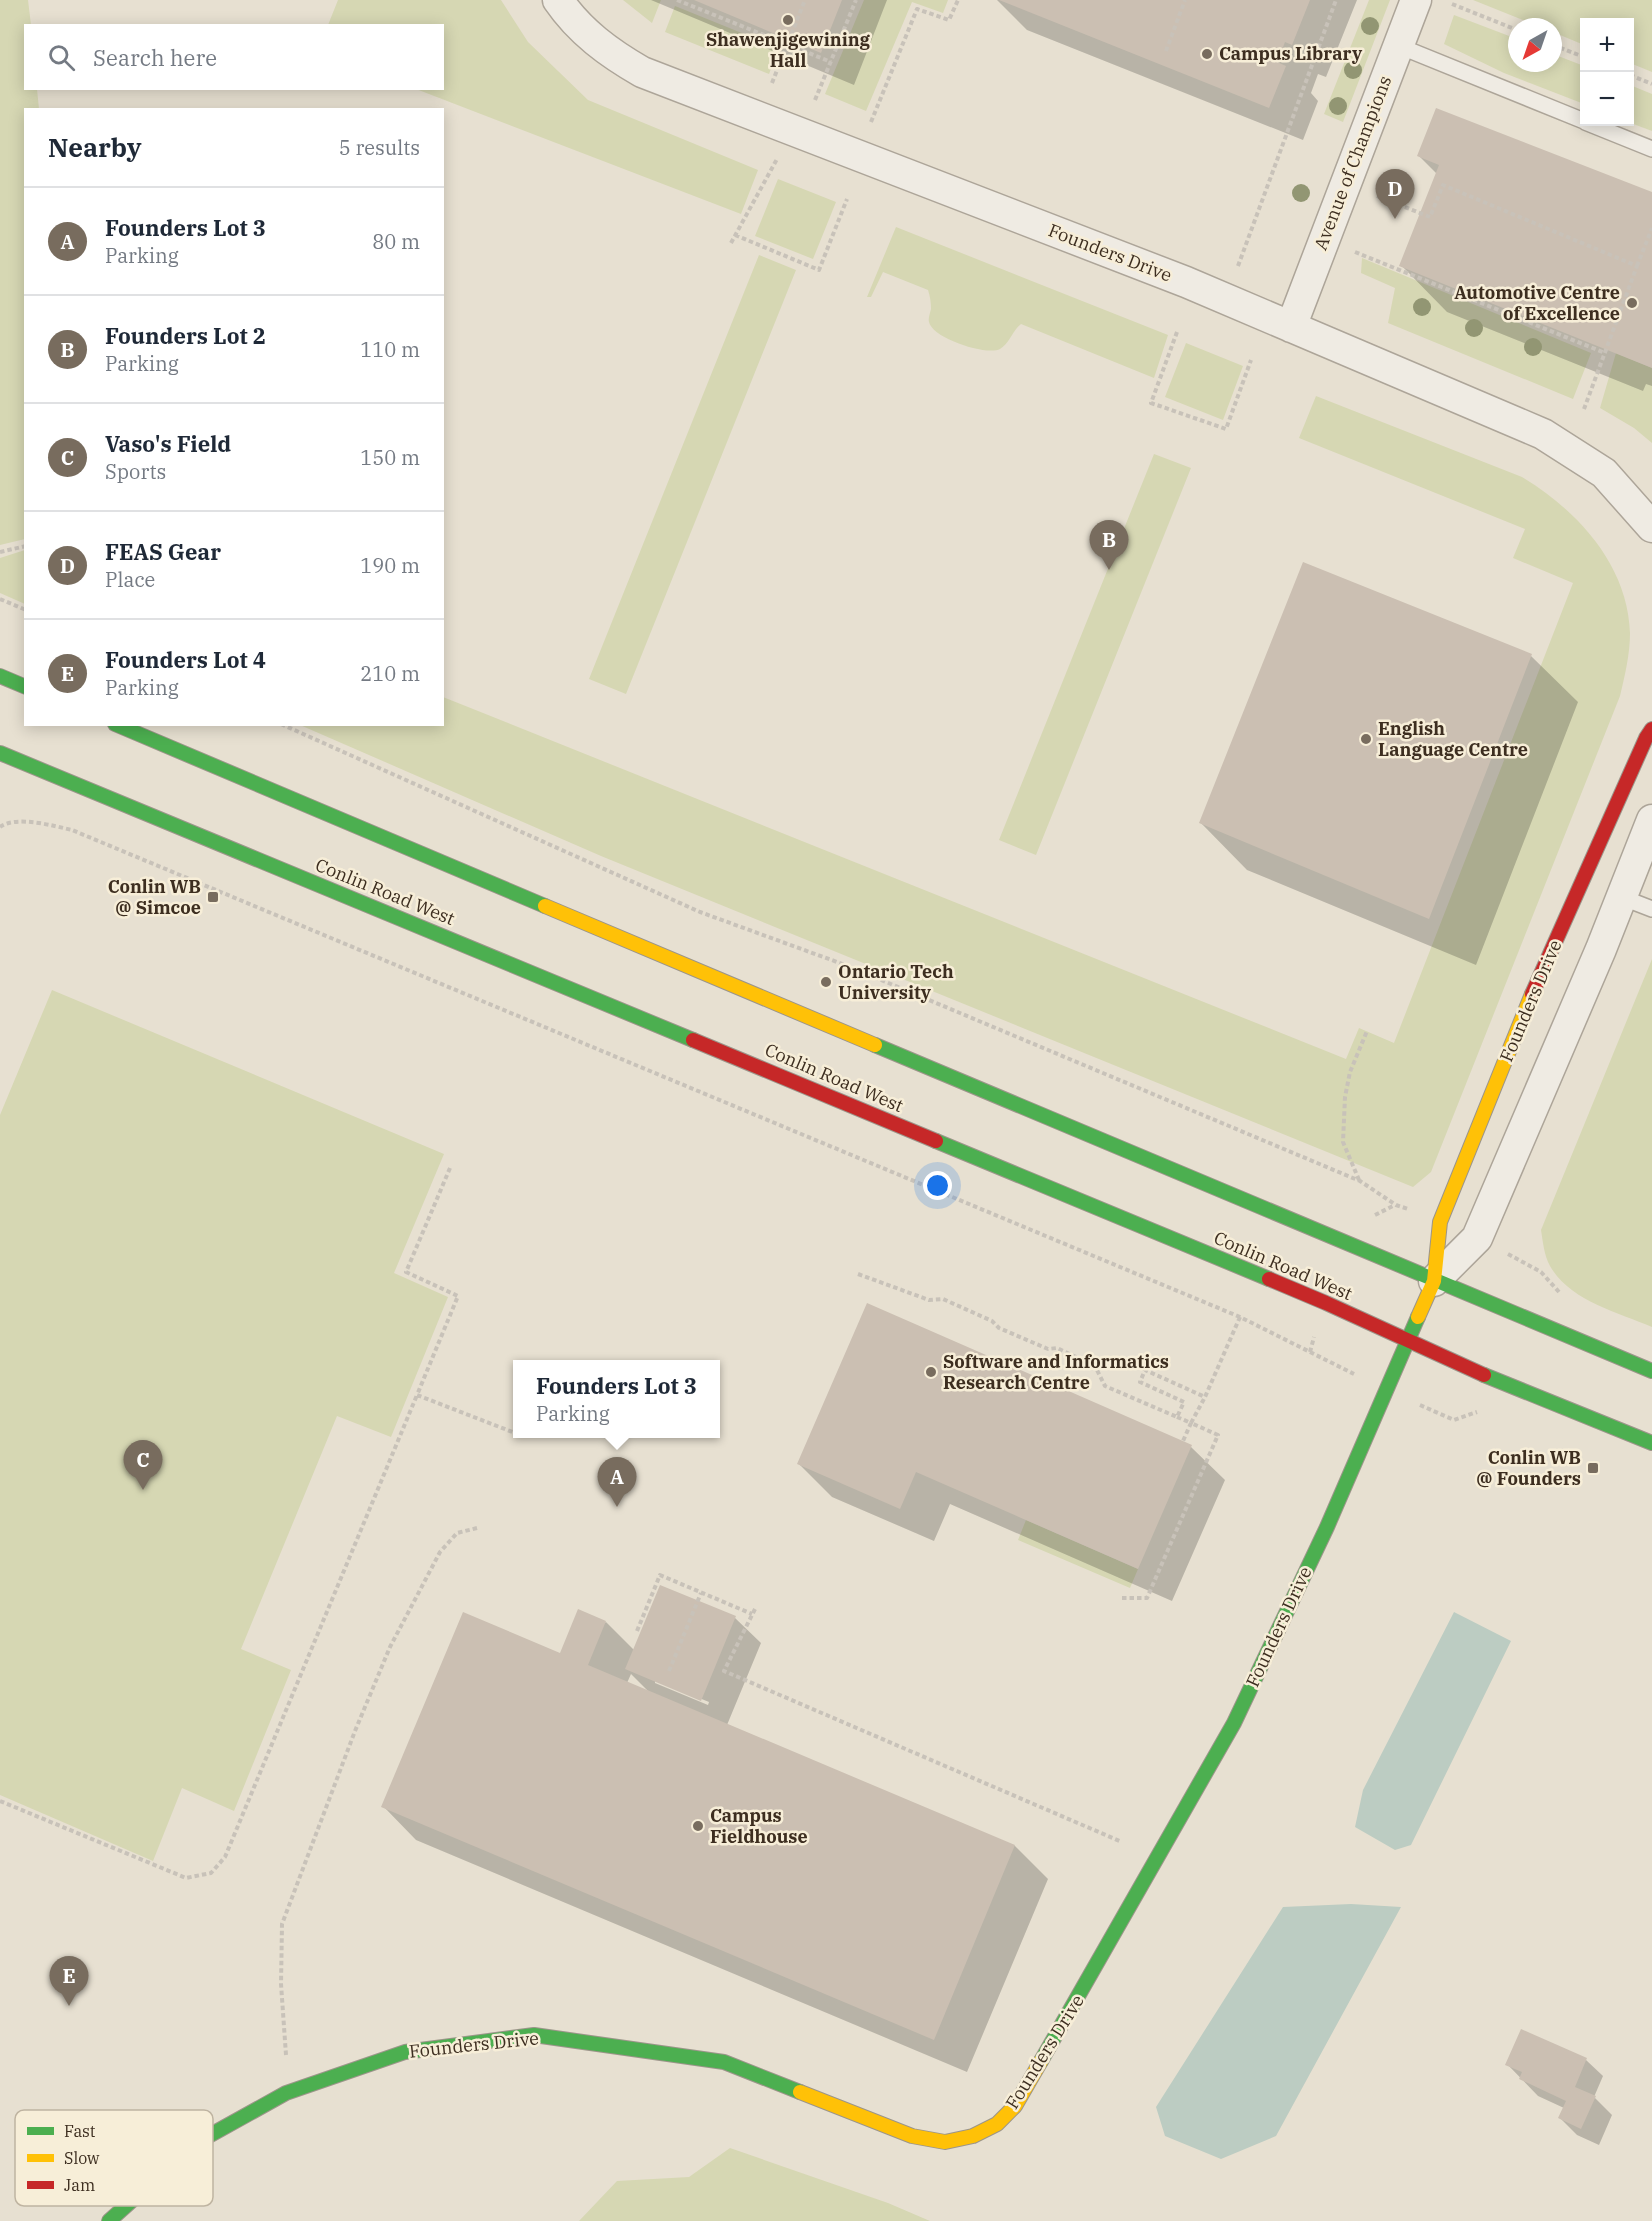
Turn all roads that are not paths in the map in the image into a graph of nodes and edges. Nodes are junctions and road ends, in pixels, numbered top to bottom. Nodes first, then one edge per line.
1 (558, 0) edge
2 (1416, 0) edge
3 (1399, 46) junction
4 (1580, 119) edge
5 (1597, 126) edge
6 (1652, 148) edge
7 (1291, 327) junction
8 (1652, 527) edge
9 (0, 676) edge
10 (24, 686) edge
11 (120, 726) edge
12 (1652, 729) edge
13 (0, 753) edge
14 (7, 759) edge
15 (1652, 820) edge
16 (1622, 897) junction
17 (1652, 909) edge
18 (1434, 1281) junction
19 (1408, 1341) junction
20 (1652, 1371) edge
21 (1652, 1443) edge
22 (213, 2134) edge
23 (126, 2206) edge
24 (109, 2221) edge

1 - 7 street, Founders Drive
2 - 3 street, Avenue of Champions
3 - 4 lane
3 - 7 street, Avenue of Champions
5 - 6 lane
7 - 8 street, Founders Drive
9 - 10 street
11 - 18 street
12 - 18 street, Founders Drive
13 - 14 street, Conlin Road West
14 - 19 street, Conlin Road West
15 - 16 street, Founders Drive
16 - 17 lane
16 - 18 street, Founders Drive
18 - 19 street, Founders Drive
18 - 20 street
19 - 21 street, Conlin Road West
19 - 22 street, Founders Drive
23 - 24 street, Founders Drive

